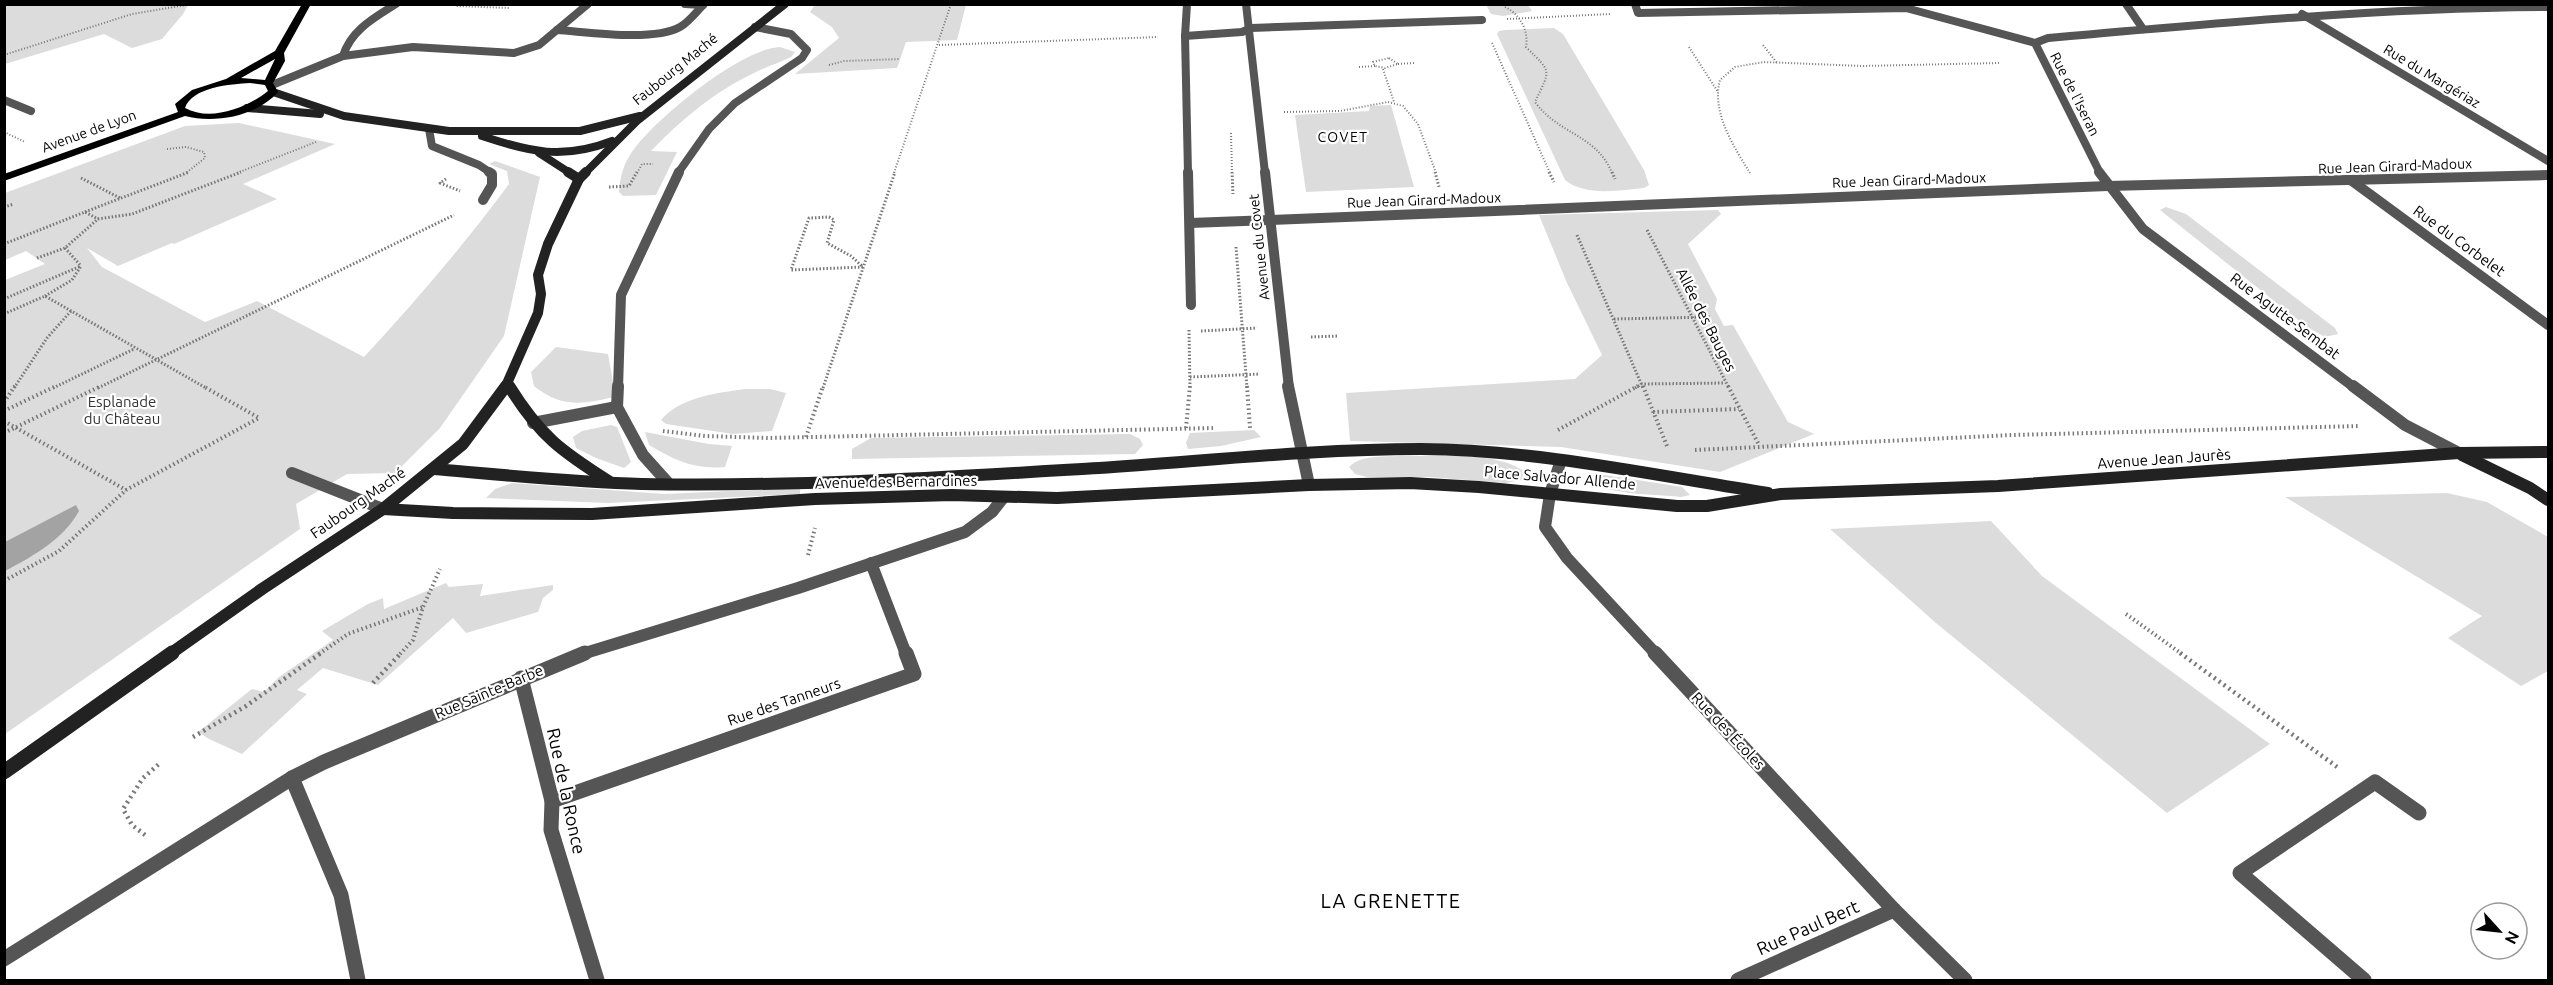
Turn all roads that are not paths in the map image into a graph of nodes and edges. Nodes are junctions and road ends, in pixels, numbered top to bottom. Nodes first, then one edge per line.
1 (307, 4) edge
2 (396, 4) edge
3 (588, 4) edge
4 (684, 4) edge
5 (770, 4) edge
6 (785, 4) edge
7 (1187, 4) edge
8 (1246, 4) edge
9 (1635, 4) edge
10 (2126, 4) edge
11 (704, 5) edge
12 (1876, 6) edge
13 (2548, 7) edge
14 (385, 8) edge
15 (2302, 14) junction
16 (1482, 20) road end
17 (755, 27) junction
18 (1251, 28) junction
19 (2143, 29) junction
20 (557, 30) junction
21 (1185, 36) junction
22 (2035, 43) junction
23 (279, 53) junction
24 (343, 56) junction
25 (224, 83) junction
26 (271, 87) junction
27 (4, 100) edge
28 (246, 108) junction
29 (31, 111) dead end
30 (184, 113) junction
31 (646, 114) junction
32 (344, 116) junction
33 (429, 129) junction
34 (580, 130) junction
35 (469, 132) junction
36 (617, 140) junction
37 (596, 148) junction
38 (538, 153) junction
39 (598, 159) junction
40 (2548, 161) edge
41 (2548, 175) edge
42 (4, 178) edge
43 (579, 179) junction
44 (2352, 181) junction
45 (2108, 186) junction
46 (483, 200) dead end
47 (1271, 220) junction
48 (1190, 223) junction
49 (1191, 305) road end
50 (2548, 325) edge
51 (508, 384) junction
52 (617, 407) junction
53 (533, 423) junction
54 (1423, 449) joint
55 (2548, 452) edge
56 (1303, 453) junction
57 (2459, 453) junction
58 (1561, 460) junction
59 (434, 469) junction
60 (292, 473) dead end
61 (611, 483) junction
62 (1410, 483) joint
63 (669, 484) junction
64 (1309, 485) junction
65 (1550, 494) junction
66 (1781, 494) junction
67 (1004, 498) junction
68 (2548, 500) edge
69 (383, 509) junction
70 (871, 563) junction
71 (521, 678) junction
72 (4, 772) edge
73 (292, 778) junction
74 (552, 801) junction
75 (2419, 813) dead end
76 (1894, 910) junction
77 (4, 959) edge
78 (358, 981) edge
79 (597, 981) edge
80 (1738, 981) edge
81 (1965, 981) edge
82 (2364, 981) edge

1 - 23 main road
2 - 14 street
3 - 20 street
4 - 11 street
5 - 17 main road, Faubourg Maché
6 - 17 main road, Faubourg Maché
7 - 21 street
8 - 18 street, Avenue du Covet
9 - 12 street, Rue de l'Iseran
10 - 19 street
11 - 20 street
12 - 22 street, Rue de l'Iseran
13 - 15 street
14 - 24 street
15 - 19 street
15 - 40 street, Rue du Margériaz
16 - 18 street
17 - 31 main road, Faubourg Maché
17 - 52 street
18 - 21 street
18 - 47 street, Avenue du Covet
19 - 22 street
20 - 24 street
21 - 48 street
22 - 45 street, Rue de l'Iseran
23 - 25 main road
23 - 26 main road
24 - 26 street
25 - 26 main road
25 - 30 main road
26 - 28 main road
26 - 32 main road
27 - 29 street
28 - 30 main road
28 - 32 main road
30 - 42 main road, Avenue de Lyon
31 - 34 main road
31 - 36 main road, Faubourg Maché
32 - 33 main road
33 - 35 main road
33 - 46 street
34 - 35 main road
34 - 37 main road
35 - 38 main road
36 - 37 main road, Faubourg Maché
36 - 39 main road, Faubourg Maché
37 - 38 main road, Faubourg Maché
37 - 39 main road
38 - 43 main road
39 - 43 main road, Faubourg Maché
41 - 44 street, Rue Jean Girard-Madoux
43 - 51 main road, Faubourg Maché
44 - 45 street, Rue Jean Girard-Madoux
44 - 50 street, Rue du Corbelet
45 - 47 street, Rue Jean Girard-Madoux
45 - 57 street, Rue Agutte-Sembat
47 - 48 street, Rue Jean Girard-Madoux
47 - 56 street, Avenue du Covet
48 - 49 street
51 - 53 main road
51 - 59 main road, Faubourg Maché
52 - 53 street
52 - 63 street
53 - 61 main road
54 - 56 main road, Avenue des Bernardines
54 - 58 main road, Place Salvador Allende
55 - 57 main road, Avenue Jean Jaurès
56 - 63 main road, Avenue des Bernardines
56 - 64 street, Avenue du Covet
57 - 66 main road, Avenue Jean Jaurès
57 - 68 main road
58 - 65 street, Rue des Écoles
58 - 66 main road, Place Salvador Allende
59 - 61 main road, Avenue des Bernardines
59 - 69 main road, Faubourg Maché
60 - 69 street
61 - 63 main road, Avenue des Bernardines
62 - 64 main road, Avenue des Bernardines
62 - 65 main road, Place Salvador Allende
64 - 67 main road, Avenue des Bernardines
65 - 66 main road, Place Salvador Allende
65 - 76 street, Rue des Écoles
67 - 69 main road, Avenue des Bernardines
67 - 70 street, Rue Sainte-Barbe
69 - 72 main road, Faubourg Maché
70 - 71 street, Rue Sainte-Barbe
70 - 74 street, Rue des Tanneurs
71 - 73 street, Rue Sainte-Barbe
71 - 74 street, Rue de la Ronce
73 - 77 street, Rue Sainte-Barbe
73 - 78 street
74 - 79 street, Rue de la Ronce
75 - 82 street
76 - 80 street, Rue Paul Bert
76 - 81 street, Rue des Écoles

